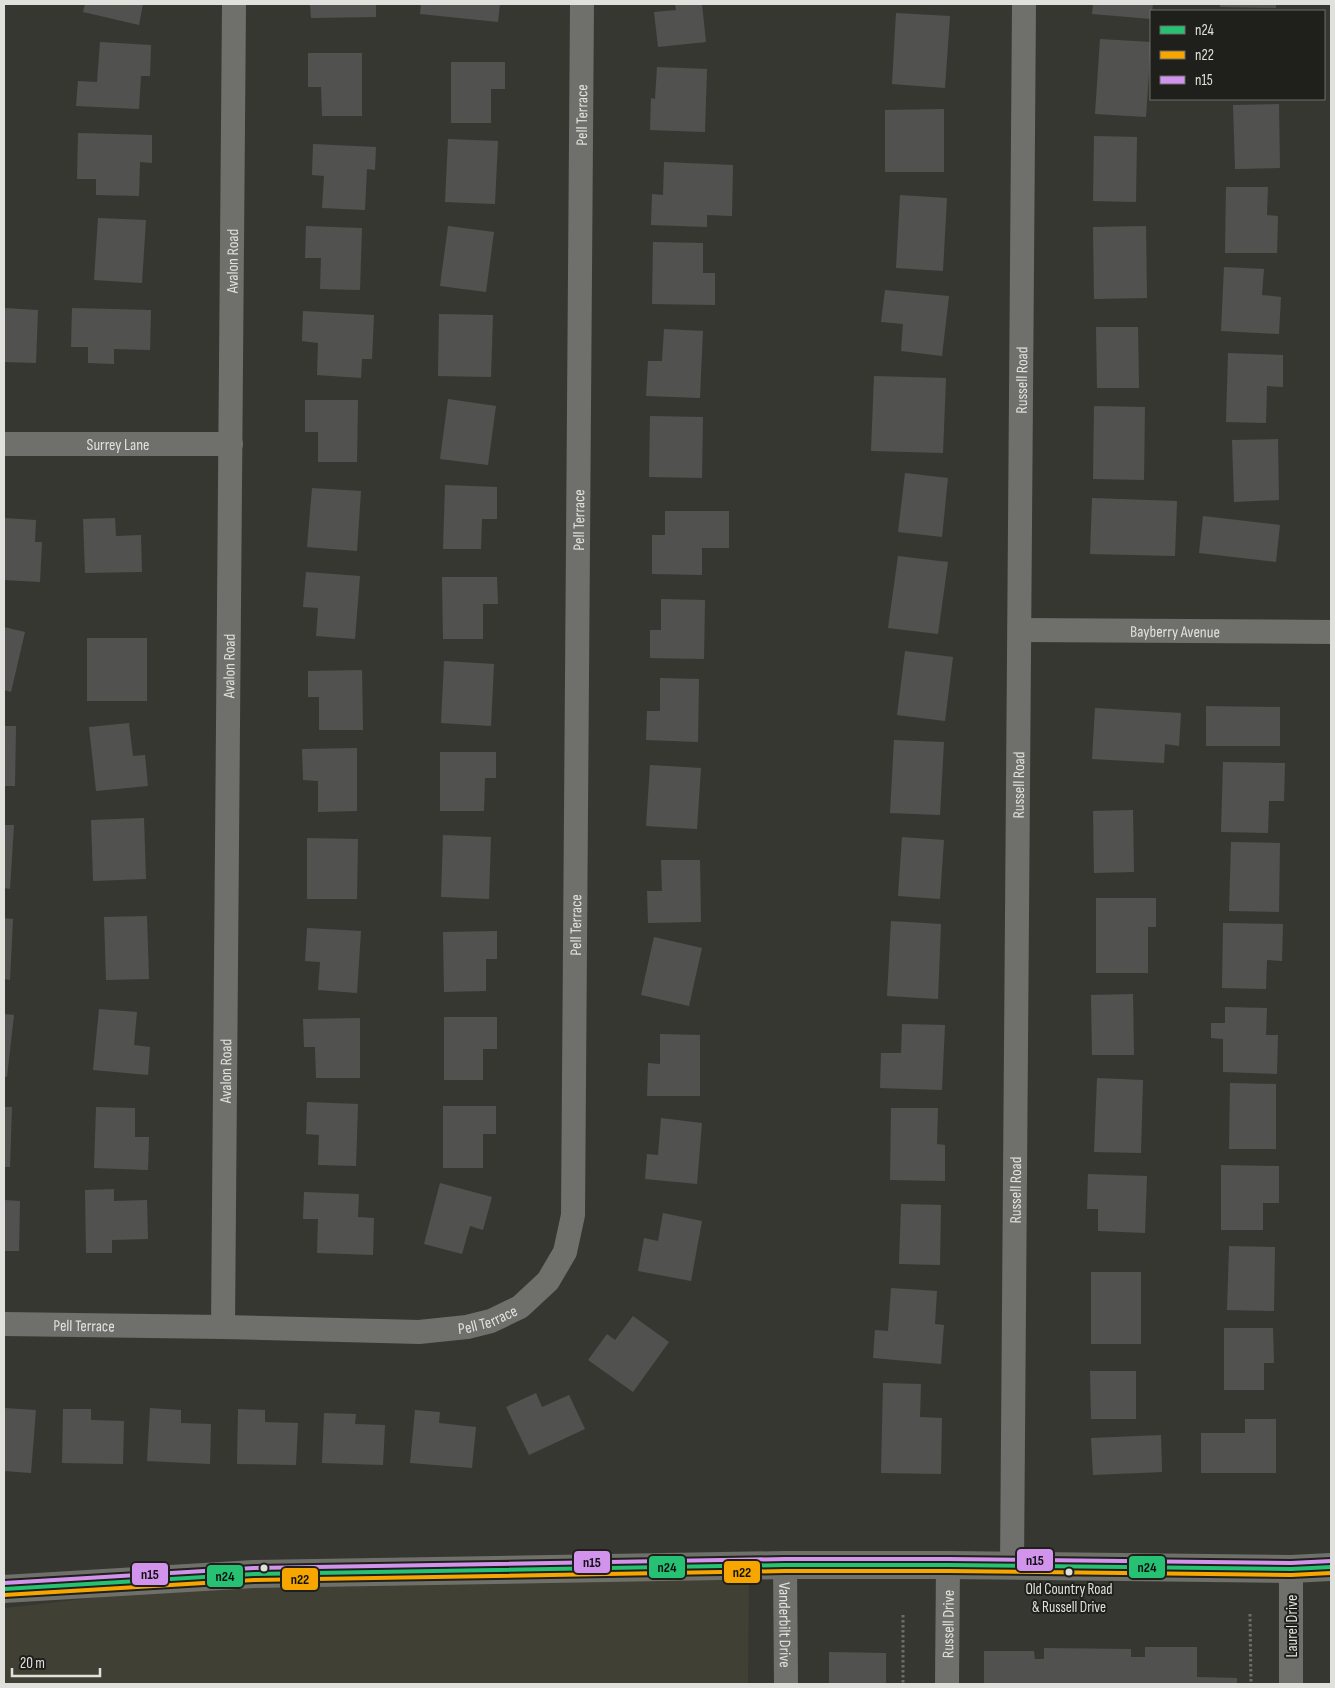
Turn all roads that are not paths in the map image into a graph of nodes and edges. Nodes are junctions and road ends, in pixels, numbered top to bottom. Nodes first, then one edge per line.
1 (234, 4) edge
2 (582, 4) edge
3 (1024, 4) edge
4 (4, 444) edge
5 (231, 444) junction
6 (1020, 630) junction
7 (1331, 632) edge
8 (4, 1324) edge
9 (223, 1327) junction
10 (785, 1565) junction
11 (948, 1565) junction
12 (1012, 1566) junction
13 (1331, 1567) edge
14 (1291, 1569) junction
15 (4, 1589) edge
16 (786, 1684) edge
17 (948, 1684) edge
18 (1291, 1684) edge

1 - 5 street, Avalon Road
2 - 9 street, Pell Terrace
3 - 6 street, Russell Road
4 - 5 street, Surrey Lane
5 - 9 street, Avalon Road
6 - 7 street, Bayberry Avenue
6 - 12 street, Russell Road
8 - 9 street, Pell Terrace
10 - 11 main road
10 - 15 main road
10 - 16 street, Vanderbilt Drive
11 - 12 main road
11 - 17 street, Russell Drive
12 - 14 main road
13 - 14 main road
14 - 18 street, Laurel Drive

